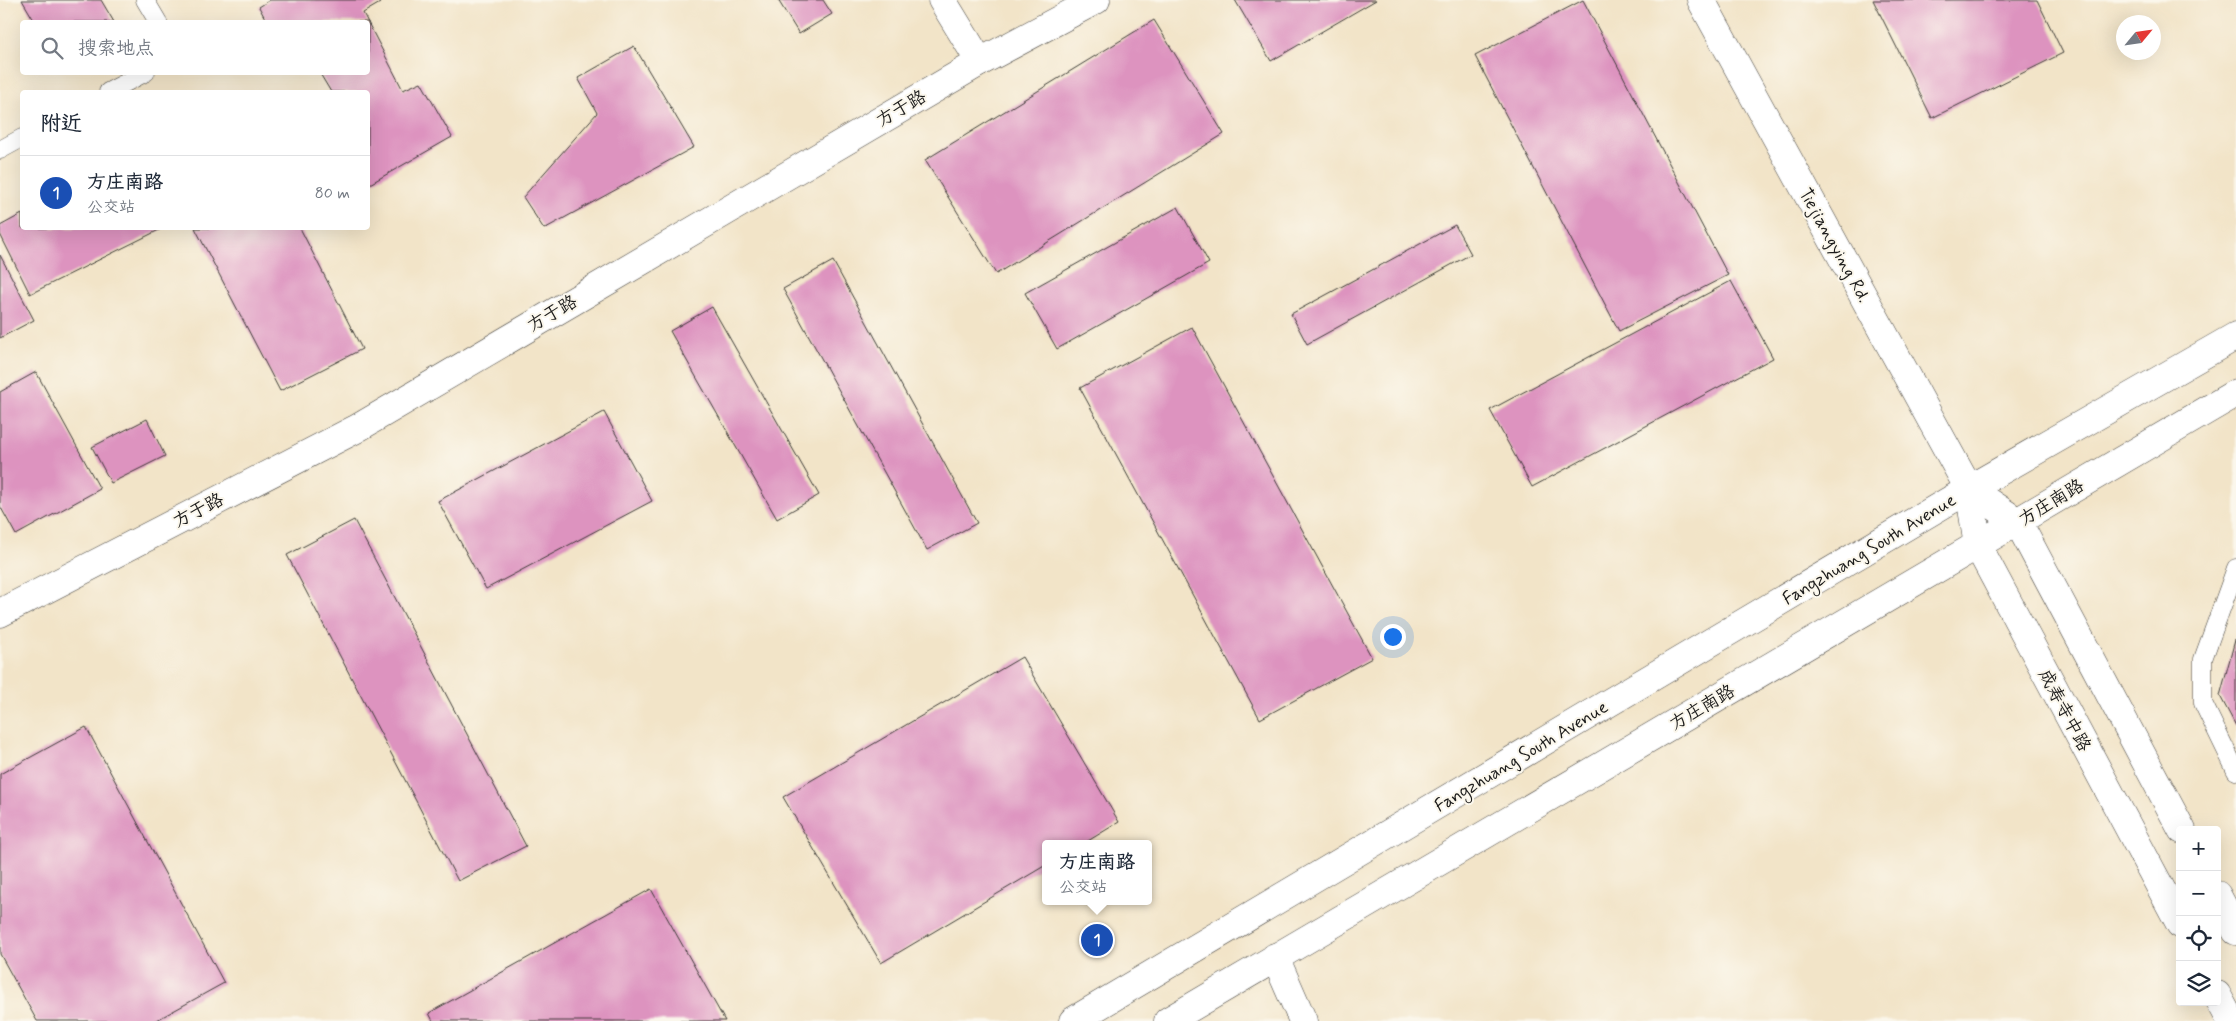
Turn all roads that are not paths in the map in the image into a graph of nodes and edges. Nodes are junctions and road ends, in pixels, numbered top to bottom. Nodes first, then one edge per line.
1 (145, 0) edge
2 (942, 0) edge
3 (1096, 0) edge
4 (1701, 0) edge
5 (157, 20) edge
6 (980, 62) junction
7 (140, 75) edge
8 (112, 90) edge
9 (20, 139) edge
10 (0, 150) edge
11 (2236, 336) edge
12 (2236, 393) edge
13 (1969, 489) junction
14 (2018, 522) junction
15 (1978, 546) junction
16 (2236, 568) edge
17 (0, 613) edge
18 (2236, 771) edge
19 (2180, 826) edge
20 (2221, 903) edge
21 (2176, 917) edge
22 (2236, 930) edge
23 (1275, 957) junction
24 (2221, 1002) edge
25 (1072, 1021) edge
26 (1168, 1021) edge
27 (1303, 1021) edge
28 (2231, 1021) edge

1 - 5 lane
2 - 6 street
3 - 6 street, 方于路
4 - 13 street, Tiejiangying Rd.
6 - 17 street, 方于路
7 - 8 lane
9 - 10 lane
11 - 13 street
12 - 14 street, 方庄南路
13 - 14 street
13 - 15 street, 成寿寺中路
13 - 25 street, Fangzhuang South Avenue
14 - 15 street, 方庄南路
14 - 19 street
15 - 21 street, 成寿寺中路
15 - 23 street, 方庄南路
16 - 18 lane
20 - 22 street
23 - 26 street, 方庄南路
23 - 27 street
24 - 28 street

